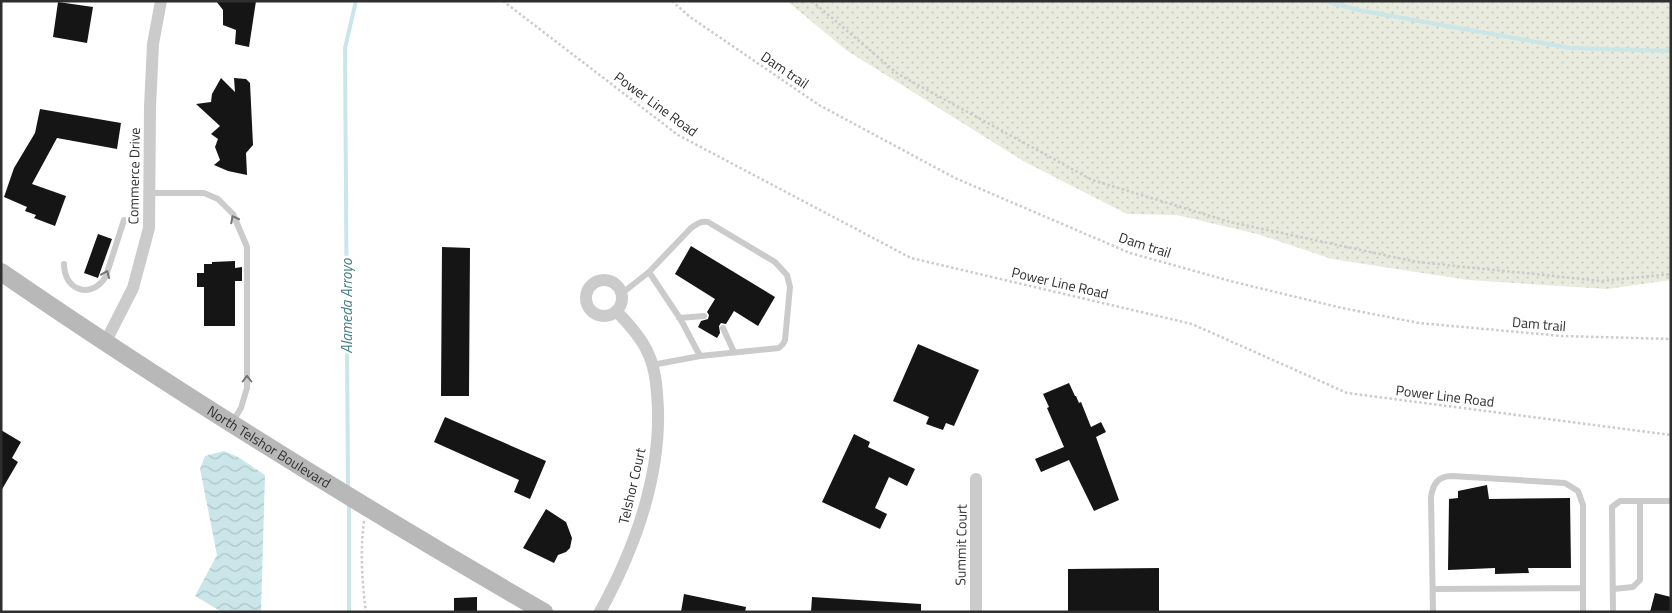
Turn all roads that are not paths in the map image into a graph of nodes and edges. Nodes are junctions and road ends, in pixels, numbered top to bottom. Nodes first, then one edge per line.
1 (162, 1) edge
2 (150, 193) junction
3 (124, 220) dead end
4 (64, 264) dead end
5 (1, 272) edge
6 (649, 272) junction
7 (621, 294) junction
8 (616, 311) junction
9 (704, 316) dead end
10 (679, 318) junction
11 (723, 328) dead end
12 (105, 343) junction
13 (734, 352) junction
14 (700, 356) junction
15 (652, 366) junction
16 (232, 424) junction
17 (976, 479) dead end
18 (1640, 501) junction
19 (1671, 501) edge
20 (1583, 588) junction
21 (1433, 589) junction
22 (1613, 589) junction
23 (544, 612) edge
24 (600, 612) edge
25 (976, 612) edge
26 (1433, 612) edge
27 (1583, 612) edge
28 (1613, 612) edge

1 - 2 street, Commerce Drive
2 - 12 street, Commerce Drive
16 -> 2 lane
4 -> 3 lane
5 - 12 main road, North Telshor Boulevard
6 - 7 lane
6 - 10 lane
6 - 13 lane
7 - 8 street
7 - 8 street
8 - 15 street, Telshor Court
9 - 10 lane
10 - 14 lane
11 - 13 lane
12 - 16 main road, North Telshor Boulevard
13 - 14 lane
14 - 15 lane
15 - 24 street, Telshor Court
16 - 23 main road, North Telshor Boulevard
17 - 25 street, Summit Court
18 - 19 lane
18 - 22 lane
18 - 22 lane
20 - 21 lane
20 - 21 lane
20 - 27 lane
21 - 26 lane
22 - 28 lane

